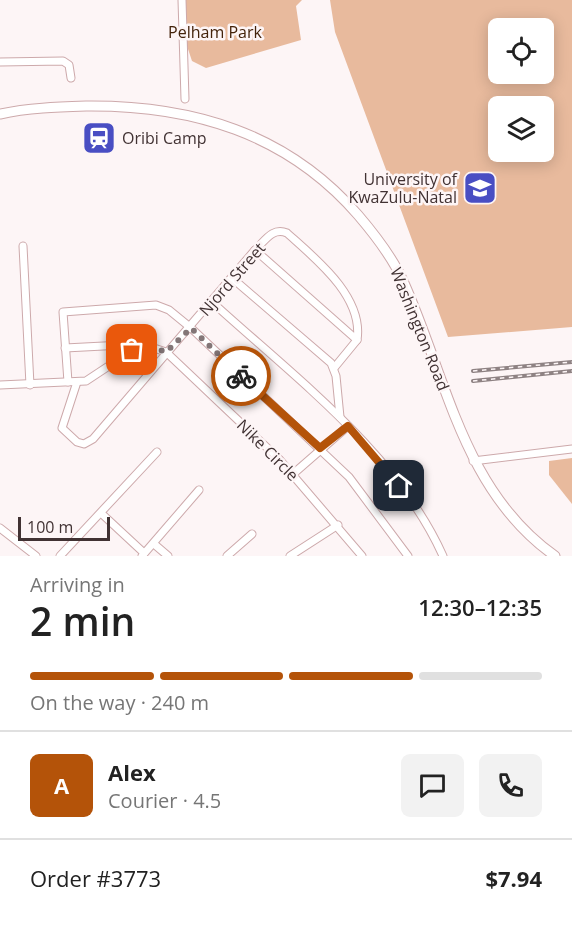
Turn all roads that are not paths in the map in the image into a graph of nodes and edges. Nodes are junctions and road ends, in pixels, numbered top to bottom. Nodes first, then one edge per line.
1 (182, 0) edge
2 (0, 63) edge
3 (71, 78) dead end
4 (186, 99) dead end
5 (0, 113) edge
6 (23, 246) dead end
7 (255, 250) junction
8 (232, 278) junction
9 (212, 302) junction
10 (191, 328) junction
11 (357, 340) junction
12 (142, 344) junction
13 (64, 348) junction
14 (166, 352) junction
15 (334, 368) junction
16 (68, 382) junction
17 (77, 382) junction
18 (0, 385) edge
19 (30, 385) junction
20 (340, 417) junction
21 (348, 426) junction
22 (320, 448) junction
23 (572, 449) edge
24 (157, 453) dead end
25 (474, 461) junction
26 (293, 474) junction
27 (199, 490) dead end
28 (102, 514) junction
29 (338, 525) junction
30 (0, 528) edge
31 (252, 534) dead end
32 (153, 544) junction
33 (143, 554) edge
34 (36, 556) edge
35 (60, 556) edge
36 (168, 556) edge
37 (227, 556) edge
38 (291, 556) edge
39 (362, 556) edge
40 (408, 556) edge
41 (443, 556) edge
42 (555, 556) edge

1 - 4 street
2 - 3 street
5 - 25 main road, Washington Road
6 - 19 street
7 - 8 street, Njord Street
7 - 11 street
7 - 11 street, Njord Street
8 - 9 street, Njord Street
8 - 15 street
9 - 10 street, Njord Street
9 - 20 street
10 - 13 street
10 - 14 street, Njord Street
10 - 22 street
11 - 15 street
12 - 13 street
12 - 14 street
12 - 17 street
13 - 16 street
14 - 17 street, Njord Street
14 - 26 street, Nike Circle
15 - 20 street
16 - 17 street
16 - 19 street
18 - 19 street
20 - 21 street
21 - 22 street
21 - 41 street
22 - 26 street
22 - 40 street
23 - 25 street
24 - 28 street
25 - 42 main road, Washington Road
26 - 29 street, Nike Circle
27 - 32 street
28 - 33 street
28 - 35 street
29 - 38 street
29 - 39 street, Nike Circle
30 - 34 street
31 - 37 street
32 - 33 street
32 - 36 street

